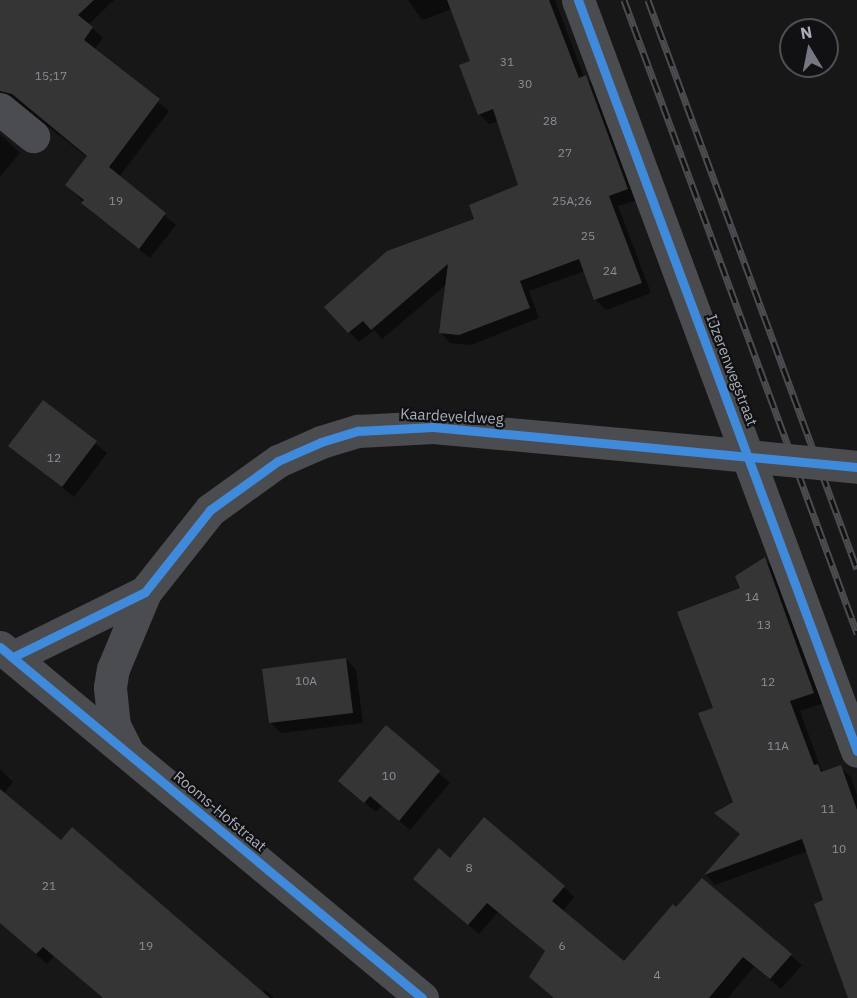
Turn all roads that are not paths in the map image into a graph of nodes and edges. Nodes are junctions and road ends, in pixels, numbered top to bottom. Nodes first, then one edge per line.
1 (578, 0) edge
2 (0, 109) edge
3 (33, 136) dead end
4 (857, 467) edge
5 (146, 592) junction
6 (6, 652) edge
7 (857, 751) edge
8 (128, 754) junction
9 (422, 998) edge

1 - 7 street, IJzerenwegstraat
2 - 3 street
4 - 5 street, Kaardeveldweg, bridge
5 - 6 street, Kaardeveldweg
5 - 8 street
6 - 8 street, Rooms-Hofstraat
8 - 9 street, Rooms-Hofstraat

